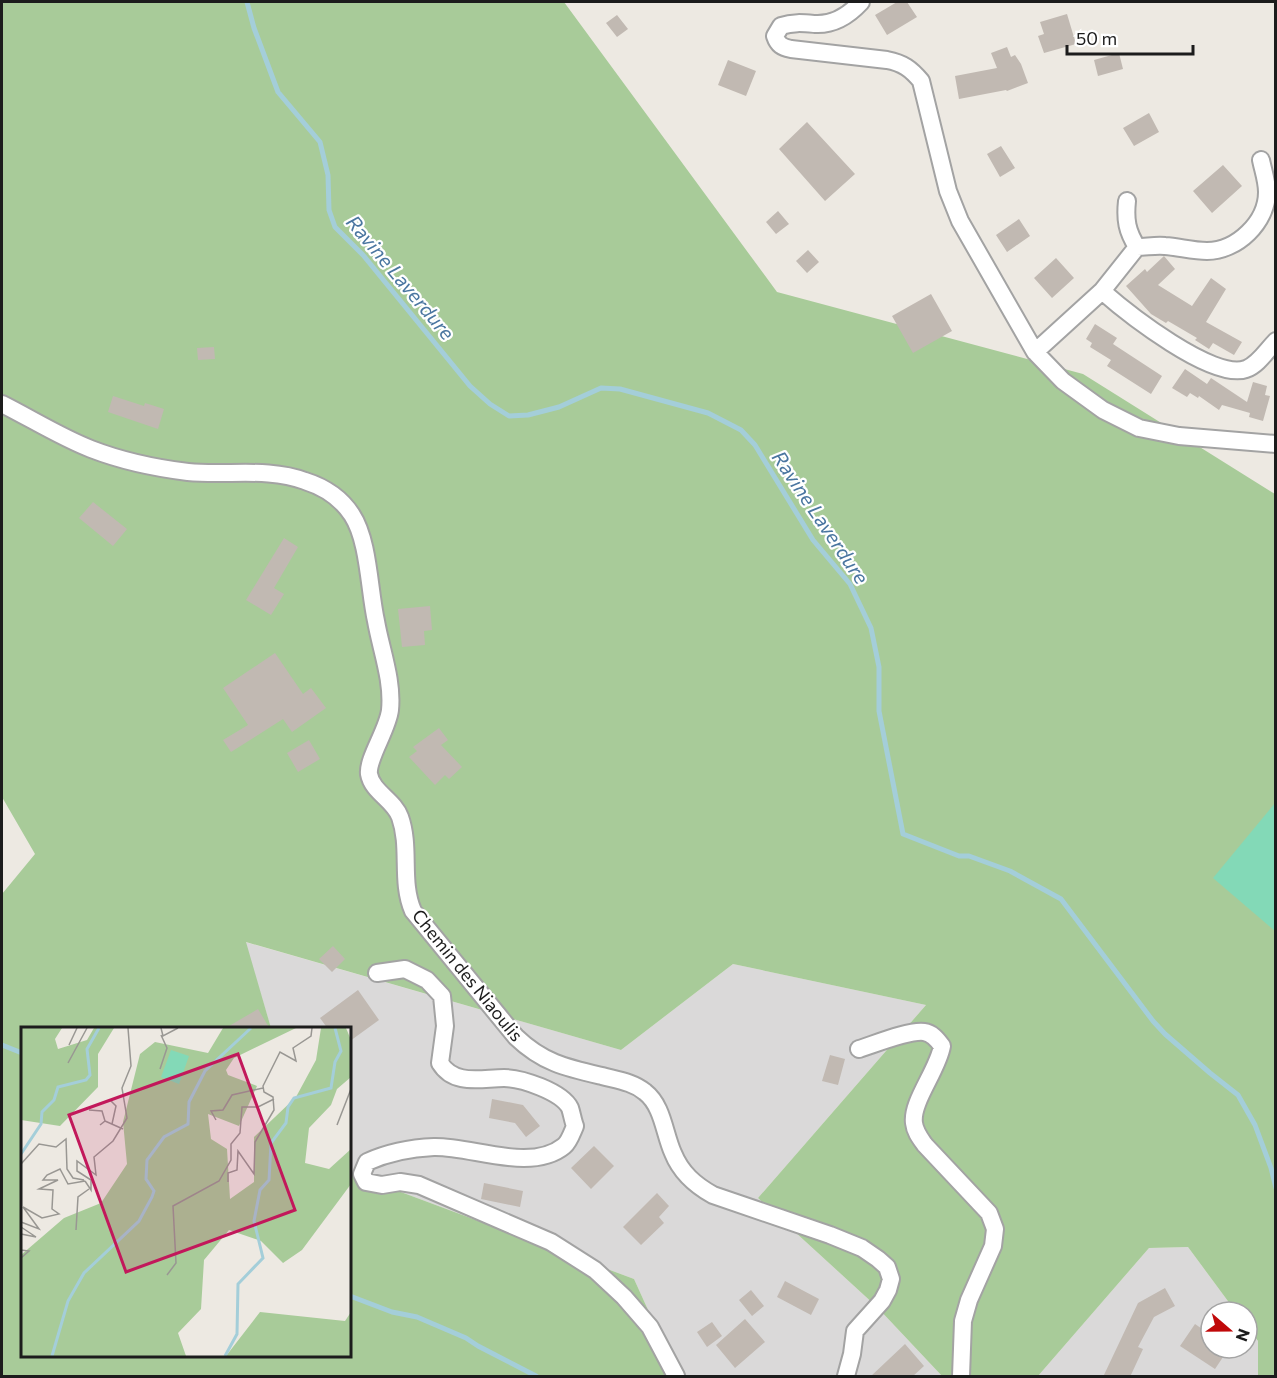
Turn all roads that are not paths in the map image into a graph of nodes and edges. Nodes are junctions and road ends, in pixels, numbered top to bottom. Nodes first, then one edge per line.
1 (861, 2) edge
2 (1261, 160) dead end
3 (1127, 201) dead end
4 (1137, 247) junction
5 (1102, 291) junction
6 (1275, 341) edge
7 (1035, 352) junction
8 (2, 404) edge
9 (1275, 444) edge
10 (377, 973) dead end
11 (859, 1049) dead end
12 (676, 1377) edge
13 (846, 1377) edge
14 (962, 1377) edge

1 - 7 street
2 - 4 street
3 - 4 street
4 - 5 street
5 - 6 street
5 - 7 street
7 - 9 street
8 - 13 street, Chemin des Niaoulis
10 - 12 street, Chemin des Niaoulis
11 - 14 street

